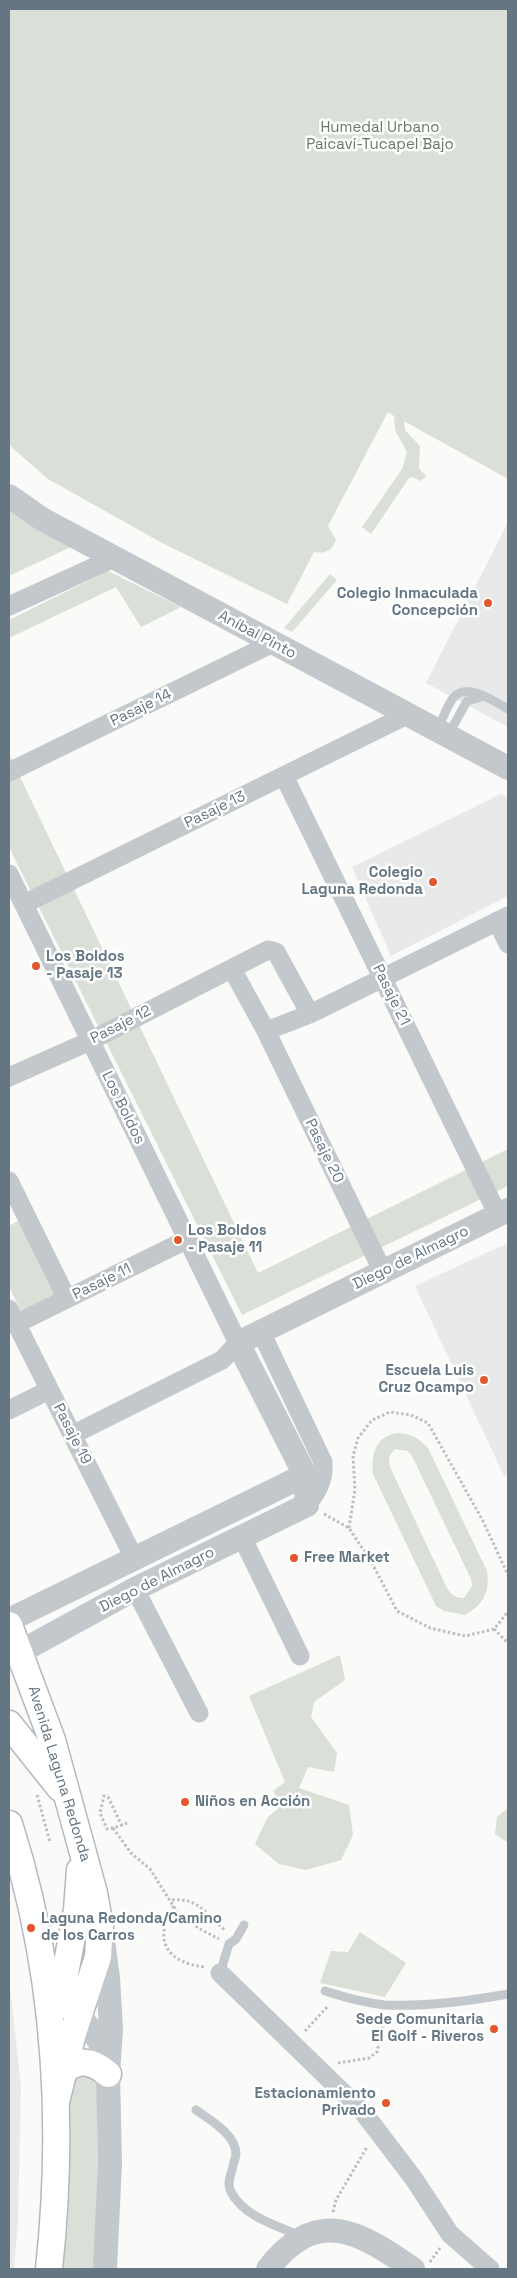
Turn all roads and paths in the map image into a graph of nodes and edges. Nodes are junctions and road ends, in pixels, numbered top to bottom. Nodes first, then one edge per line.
1 (9, 496) edge
2 (114, 558) junction
3 (9, 606) edge
4 (273, 643) junction
5 (484, 696) junction
6 (508, 709) edge
7 (407, 714) junction
8 (442, 733) junction
9 (508, 768) edge
10 (9, 772) edge
11 (284, 776) junction
12 (9, 874) edge
13 (24, 904) junction
14 (503, 918) edge
15 (508, 944) edge
16 (232, 968) junction
17 (382, 978) junction
18 (310, 1014) junction
19 (266, 1031) junction
20 (90, 1041) junction
21 (9, 1077) edge
22 (9, 1181) edge
23 (15, 1211) edge
24 (503, 1213) edge
25 (188, 1239) junction
26 (383, 1272) junction
27 (67, 1299) junction
28 (12, 1317) edge
29 (261, 1332) junction
30 (238, 1343) junction
31 (49, 1390) junction
32 (9, 1410) edge
33 (72, 1435) junction
34 (305, 1475) junction
35 (307, 1505) junction
36 (349, 1528) junction
37 (242, 1537) junction
38 (135, 1560) junction
39 (508, 1576) edge
40 (135, 1589) junction
41 (508, 1612) edge
42 (9, 1620) edge
43 (9, 1624) edge
44 (494, 1629) junction
45 (508, 1643) edge
46 (15, 1656) edge
47 (300, 1656) dead end
48 (199, 1713) dead end
49 (9, 1724) edge
50 (68, 1802) junction
51 (9, 1824) edge
52 (127, 1824) dead end
53 (122, 1826) junction
54 (113, 1828) junction
55 (79, 1844) junction
56 (172, 1900) junction
57 (174, 1906) junction
58 (244, 1925) dead end
59 (100, 1926) junction
60 (232, 1941) junction
61 (220, 1971) junction
62 (325, 1991) dead end
63 (508, 1994) edge
64 (345, 1997) junction
65 (391, 2005) junction
66 (79, 2015) junction
67 (293, 2044) junction
68 (312, 2064) junction
69 (62, 2073) junction
70 (108, 2074) junction
71 (56, 2102) junction
72 (196, 2110) dead end
73 (366, 2148) dead end
74 (336, 2200) dead end
75 (304, 2238) junction
76 (444, 2242) dead end
77 (422, 2266) edge
78 (49, 2269) edge
79 (105, 2269) edge
80 (268, 2269) edge
81 (490, 2269) edge

1 - 2 street, Aníbal Pinto
2 - 3 street
2 - 4 street, Aníbal Pinto
4 - 7 street, Aníbal Pinto
4 - 10 street, Pasaje 14
5 - 6 lane
5 - 8 lane
5 - 8 lane
7 - 8 street, Aníbal Pinto
7 - 11 street, Pasaje 13
8 - 9 street, Aníbal Pinto
11 - 13 street, Pasaje 13
11 - 17 street, Pasaje 21
12 - 13 street, Los Boldos
13 - 20 street, Los Boldos
14 - 15 street
14 - 17 street
16 - 18 street, Pasaje 12
16 - 19 street
16 - 20 street, Pasaje 12
17 - 18 street
17 - 24 street, Pasaje 21
18 - 19 street
19 - 26 street, Pasaje 20
20 - 21 street, Pasaje 12
20 - 25 street, Los Boldos
22 - 23 street
23 - 27 street
24 - 26 street, Diego de Almagro
25 - 27 street, Pasaje 11
25 - 30 street, Los Boldos
26 - 29 street, Diego de Almagro
27 - 28 street, Pasaje 11
28 - 31 street, Pasaje 19
29 - 30 street, Diego de Almagro
29 - 35 street
30 - 33 street
30 - 34 street
31 - 32 street
31 - 33 street, Pasaje 19
33 - 38 street, Pasaje 19
34 - 35 street
34 - 38 street, Diego de Almagro
35 - 36 path
35 - 37 street, Diego de Almagro
36 - 39 path
36 - 44 path
37 - 40 street, Diego de Almagro
37 - 47 street
38 - 42 street, Diego de Almagro
40 - 46 street, Diego de Almagro
40 - 48 street
41 - 44 path
43 - 46 main road, Avenida Laguna Redonda
44 - 45 path
46 - 50 main road, Avenida Laguna Redonda
49 - 50 main road
50 - 55 main road, Avenida Laguna Redonda
51 - 71 main road
52 - 53 path
53 - 54 path
53 - 54 path
54 - 56 path
55 - 59 main road, Avenida Laguna Redonda
55 - 66 main road
56 - 57 path
56 - 60 path
57 - 60 path
57 - 61 path
58 - 60 lane
59 - 66 main road, Avenida Laguna Redonda
59 - 70 street, Avenida Laguna Redonda
60 - 61 lane
61 - 67 street
62 - 64 lane
63 - 65 lane
64 - 65 lane
64 - 67 path
65 - 68 path
66 - 69 main road, Avenida Laguna Redonda
66 - 70 street, Avenida Laguna Redonda
67 - 68 street
68 - 81 street
69 - 70 main road
69 - 71 main road, Avenida Laguna Redonda
70 - 79 street, Avenida Laguna Redonda
71 - 78 main road
72 - 75 lane
73 - 74 path
75 - 77 street
75 - 80 street
76 - 77 path

